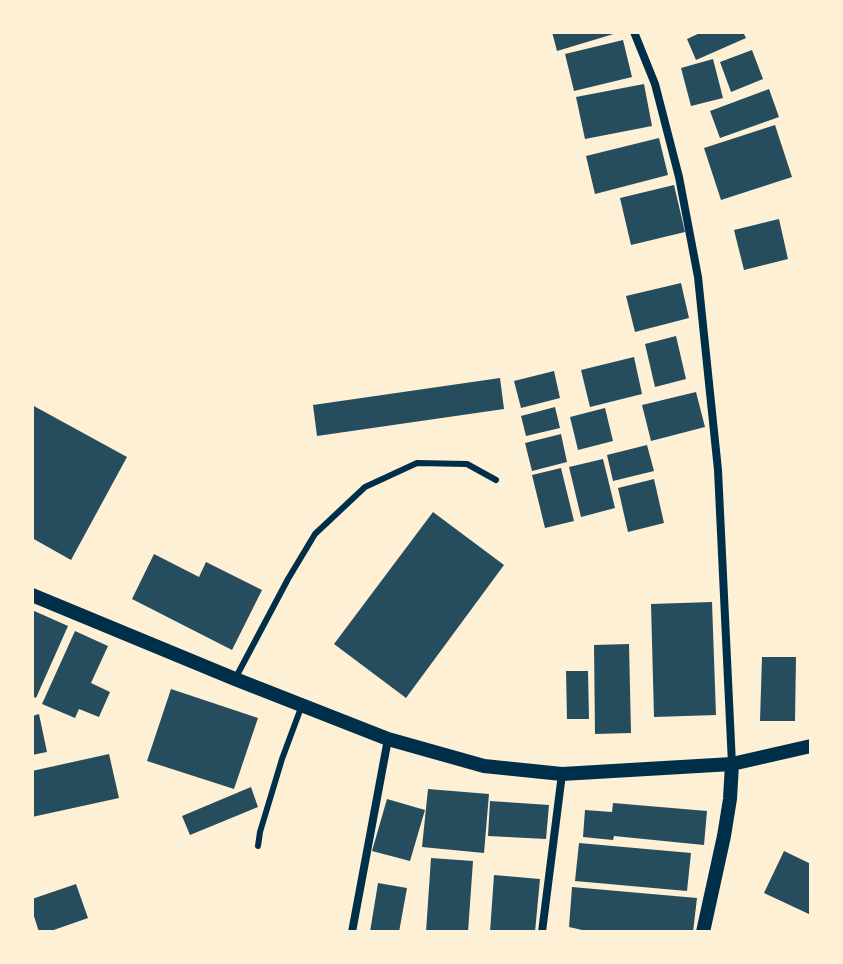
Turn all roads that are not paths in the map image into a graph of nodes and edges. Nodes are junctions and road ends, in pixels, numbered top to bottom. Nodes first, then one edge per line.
1 (634, 32) edge
2 (496, 480) dead end
3 (32, 595) edge
4 (235, 679) junction
5 (302, 705) junction
6 (388, 739) junction
7 (811, 746) edge
8 (732, 764) junction
9 (562, 774) junction
10 (258, 846) dead end
11 (352, 932) edge
12 (542, 932) edge
13 (703, 932) edge

1 - 8 street
2 - 4 lane
3 - 4 street
4 - 5 street
5 - 6 street
5 - 10 lane
6 - 9 street
6 - 11 street
7 - 8 street
8 - 9 street
8 - 13 street
9 - 12 street

